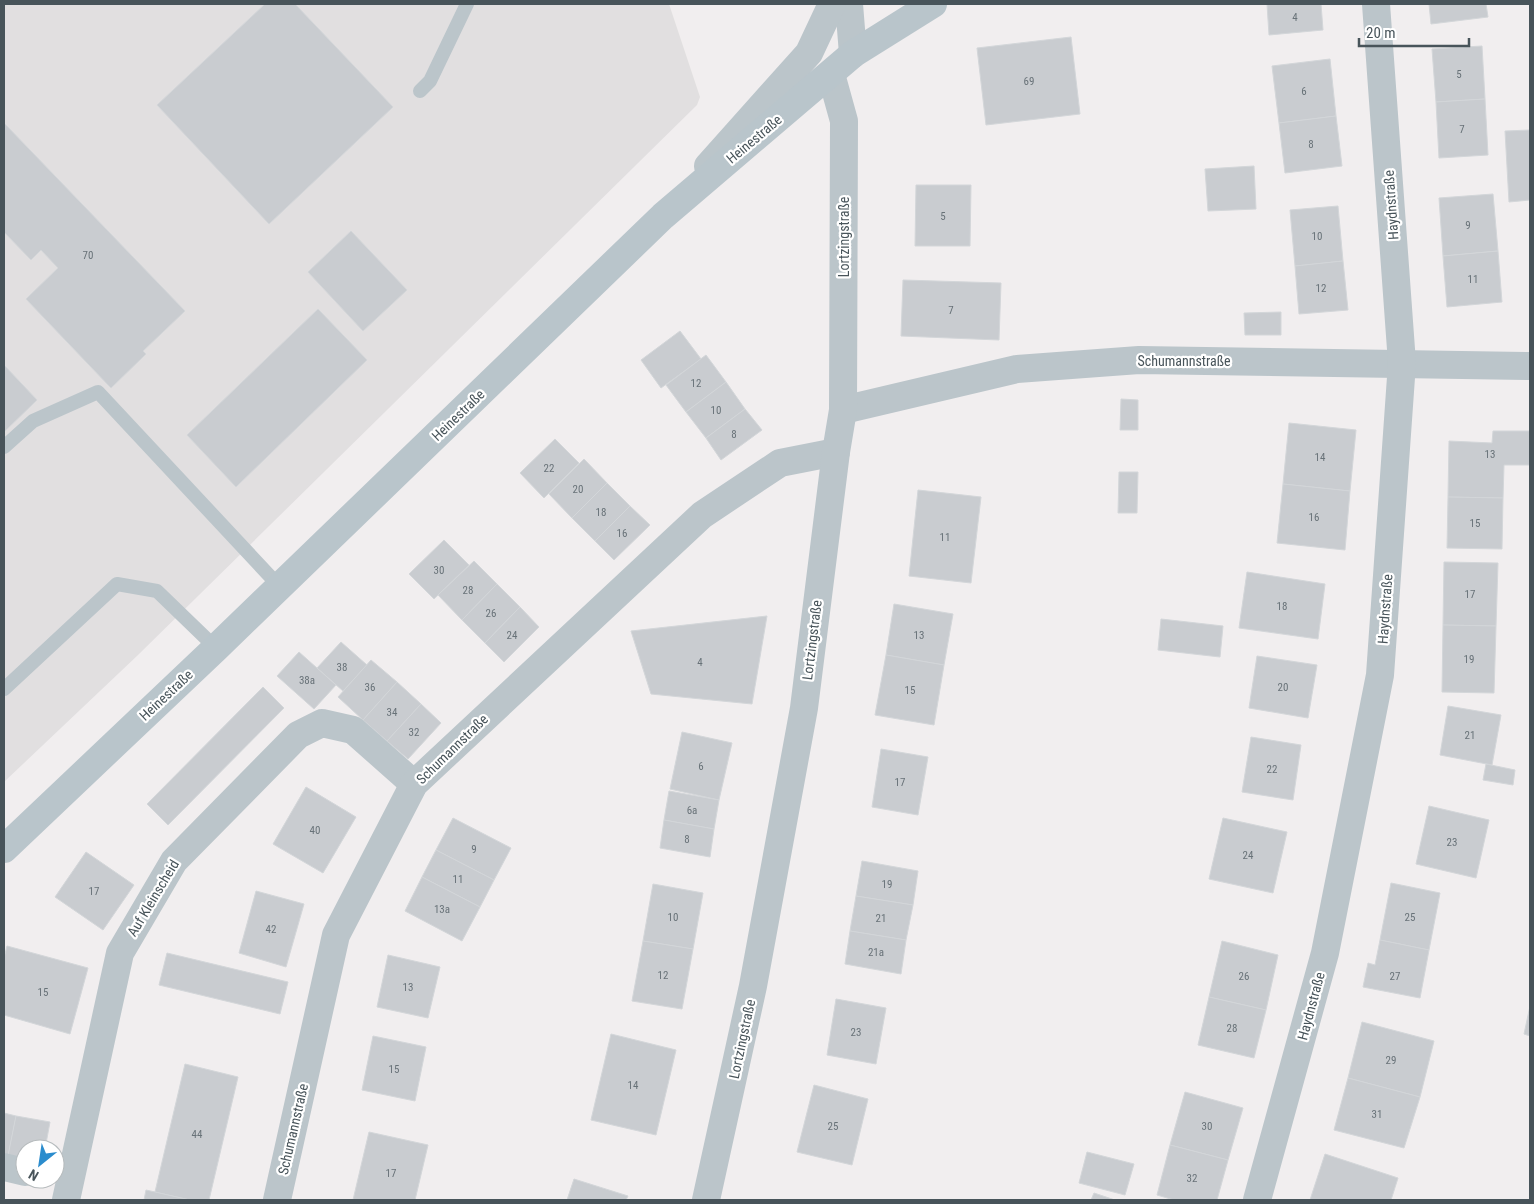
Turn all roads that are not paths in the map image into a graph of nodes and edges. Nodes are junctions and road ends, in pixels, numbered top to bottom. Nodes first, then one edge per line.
1 (467, 4) edge
2 (832, 4) edge
3 (849, 4) edge
4 (933, 4) edge
5 (1376, 4) edge
6 (853, 54) junction
7 (830, 74) junction
8 (420, 91) dead end
9 (663, 216) junction
10 (1402, 363) junction
11 (1530, 366) edge
12 (843, 410) junction
13 (4, 447) edge
14 (836, 452) junction
15 (280, 587) junction
16 (216, 648) junction
17 (4, 689) edge
18 (414, 784) junction
19 (4, 849) edge
20 (65, 1183) edge
21 (277, 1200) edge
22 (706, 1200) edge
23 (1257, 1200) edge

1 - 8 lane
2 - 9 street
3 - 6 street
4 - 6 main road, Heinestraße
5 - 10 street, Haydnstraße
6 - 7 main road, Heinestraße
7 - 9 main road, Heinestraße
7 - 12 street, Lortzingstraße
9 - 15 main road, Heinestraße
10 - 11 street, Schumannstraße
10 - 12 street, Schumannstraße
10 - 23 street, Haydnstraße
12 - 14 street, Lortzingstraße
13 - 15 lane
14 - 18 street, Schumannstraße
14 - 22 street, Lortzingstraße
15 - 16 main road, Heinestraße
16 - 17 lane
16 - 19 main road, Heinestraße
18 - 20 street, Auf Kleinscheid
18 - 21 street, Schumannstraße

